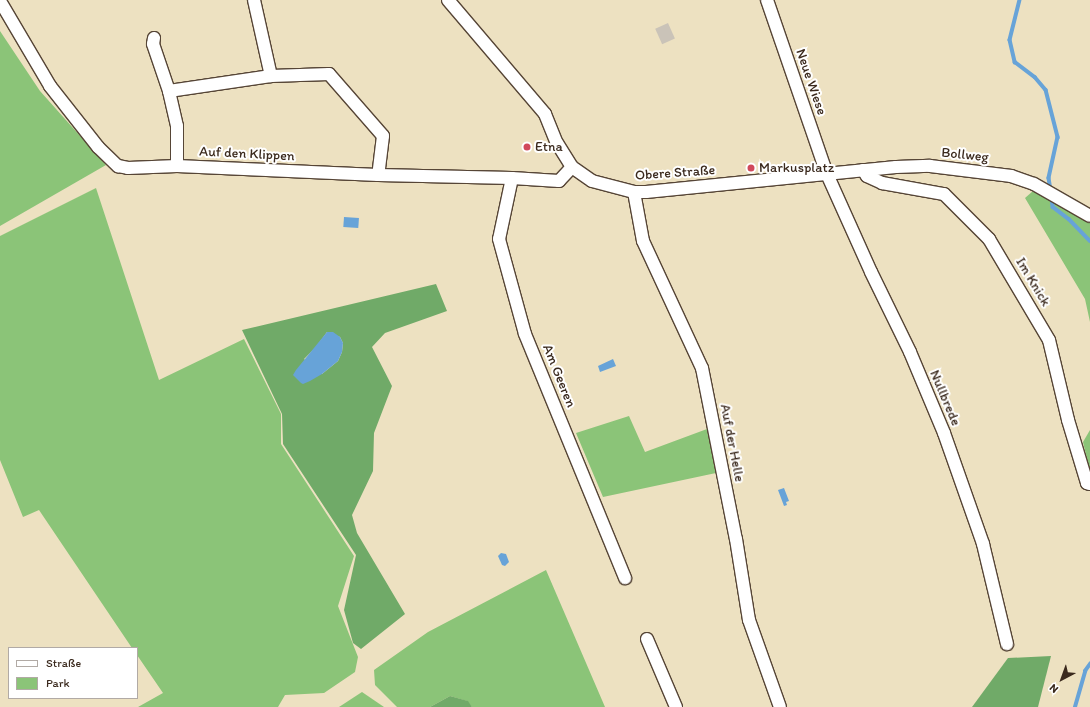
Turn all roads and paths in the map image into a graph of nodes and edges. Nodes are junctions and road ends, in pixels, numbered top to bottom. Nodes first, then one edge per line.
1 (254, 0) edge
2 (448, 0) edge
3 (767, 0) edge
4 (0, 1) edge
5 (154, 38) dead end
6 (271, 76) junction
7 (169, 91) junction
8 (177, 166) junction
9 (572, 167) junction
10 (863, 170) junction
11 (827, 174) junction
12 (378, 175) junction
13 (512, 178) junction
14 (634, 192) junction
15 (1090, 216) edge
16 (1090, 484) edge
17 (625, 578) dead end
18 (647, 639) dead end
19 (1007, 644) dead end
20 (676, 707) edge
21 (780, 707) edge

1 - 6 street
2 - 9 street, Obere Straße
3 - 11 street, Neue Wiese
4 - 8 street, Auf den Klippen
5 - 7 street
6 - 7 street
6 - 12 street
7 - 8 street
8 - 12 street, Auf den Klippen
9 - 13 street, Auf den Klippen
9 - 14 street, Obere Straße
10 - 11 street, Bollweg
10 - 15 street, Bollweg
10 - 16 street, Im Knick
11 - 14 street, Obere Straße
11 - 19 street, Nullbrede
12 - 13 street, Auf den Klippen
13 - 17 street, Am Geeren
14 - 21 street, Auf der Helle
18 - 20 street

